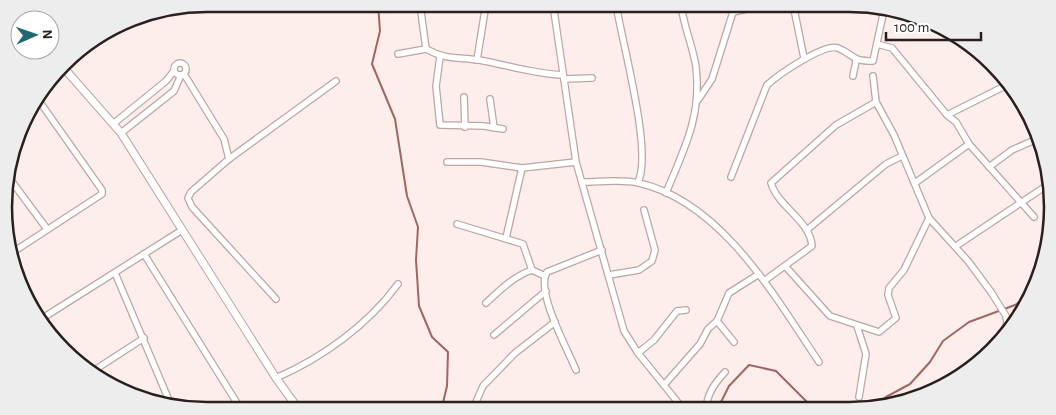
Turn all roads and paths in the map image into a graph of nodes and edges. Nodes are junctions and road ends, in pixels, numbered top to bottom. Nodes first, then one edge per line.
1 (421, 12) edge
2 (485, 12) edge
3 (554, 12) edge
4 (618, 12) edge
5 (683, 12) edge
6 (733, 12) edge
7 (795, 12) edge
8 (883, 15) edge
9 (877, 44) junction
10 (426, 49) junction
11 (398, 54) dead end
12 (440, 57) junction
13 (804, 58) junction
14 (477, 60) junction
15 (856, 61) junction
16 (174, 71) junction
17 (68, 72) edge
18 (183, 75) junction
19 (853, 76) dead end
20 (873, 76) dead end
21 (563, 77) junction
22 (592, 78) dead end
23 (336, 81) dead end
24 (1002, 88) edge
25 (464, 97) dead end
26 (490, 99) dead end
27 (698, 100) junction
28 (876, 102) junction
29 (42, 105) edge
30 (947, 115) junction
31 (113, 124) junction
32 (465, 126) junction
33 (494, 128) junction
34 (503, 129) dead end
35 (121, 133) junction
36 (1032, 141) edge
37 (969, 144) junction
38 (902, 156) junction
39 (229, 159) junction
40 (447, 162) dead end
41 (576, 162) junction
42 (989, 167) junction
43 (522, 168) junction
44 (731, 177) dead end
45 (582, 182) junction
46 (638, 182) junction
47 (915, 183) junction
48 (14, 185) edge
49 (1043, 189) edge
50 (666, 192) junction
51 (1023, 203) junction
52 (644, 210) dead end
53 (1034, 217) dead end
54 (929, 218) junction
55 (457, 224) dead end
56 (47, 229) junction
57 (808, 229) junction
58 (182, 230) junction
59 (506, 238) junction
60 (956, 246) junction
61 (17, 249) edge
62 (602, 250) junction
63 (144, 254) junction
64 (786, 267) junction
65 (532, 270) junction
66 (115, 273) junction
67 (759, 274) junction
68 (609, 275) junction
69 (545, 276) junction
70 (764, 281) junction
71 (398, 284) dead end
72 (546, 291) junction
73 (276, 299) dead end
74 (486, 303) dead end
75 (686, 310) dead end
76 (45, 316) edge
77 (717, 321) junction
78 (1007, 321) edge
79 (555, 322) junction
80 (857, 326) junction
81 (494, 335) dead end
82 (144, 338) junction
83 (734, 342) dead end
84 (638, 353) junction
85 (819, 362) dead end
86 (97, 368) edge
87 (576, 370) dead end
88 (725, 372) dead end
89 (276, 378) junction
90 (664, 385) junction
91 (859, 397) dead end
92 (169, 399) edge
93 (236, 402) edge
94 (293, 402) edge
95 (476, 402) edge
96 (678, 402) edge
97 (706, 402) edge

1 - 10 street
2 - 14 street
3 - 21 street
4 - 46 street
5 - 27 street
6 - 27 street
7 - 13 street
8 - 9 street
9 - 15 street
9 - 30 street
10 - 11 street
10 - 12 street
12 - 14 street
12 - 32 street
13 - 15 street
13 - 44 street
14 - 21 street
15 - 19 street
16 - 18 street
16 - 18 street
16 - 31 street
17 - 31 street
18 - 35 street
18 - 39 street
20 - 28 street
21 - 22 street
21 - 41 street
23 - 39 street
24 - 30 street
25 - 32 street
26 - 33 street
27 - 50 street
28 - 38 street
28 - 57 street
29 - 56 street
30 - 37 street
31 - 35 street
32 - 33 street
33 - 34 street
35 - 58 street
36 - 42 street
37 - 42 street
37 - 47 street
38 - 47 street
38 - 57 street
39 - 73 street
40 - 43 street
41 - 43 street
41 - 45 street
42 - 51 street
43 - 59 street
45 - 46 street
45 - 62 street
46 - 50 street
47 - 54 street
48 - 56 street
49 - 51 street
50 - 67 street
51 - 53 street
51 - 60 street
52 - 68 street
54 - 60 street
54 - 80 street
55 - 59 street
56 - 61 street
57 - 64 street
58 - 63 street
58 - 89 street
59 - 65 street
60 - 78 street
62 - 68 street
62 - 69 street
63 - 66 street
63 - 93 street
64 - 70 street
64 - 80 street
65 - 69 street
65 - 74 street
66 - 76 street
66 - 82 street
67 - 70 street
67 - 77 street
68 - 84 street
69 - 72 street
70 - 85 street
71 - 89 street
72 - 79 street
72 - 81 street
75 - 84 street
77 - 83 street
77 - 90 street
79 - 87 street
79 - 95 street
80 - 91 street
82 - 86 street
82 - 92 street
84 - 90 street
88 - 97 street
89 - 94 street
90 - 96 street

